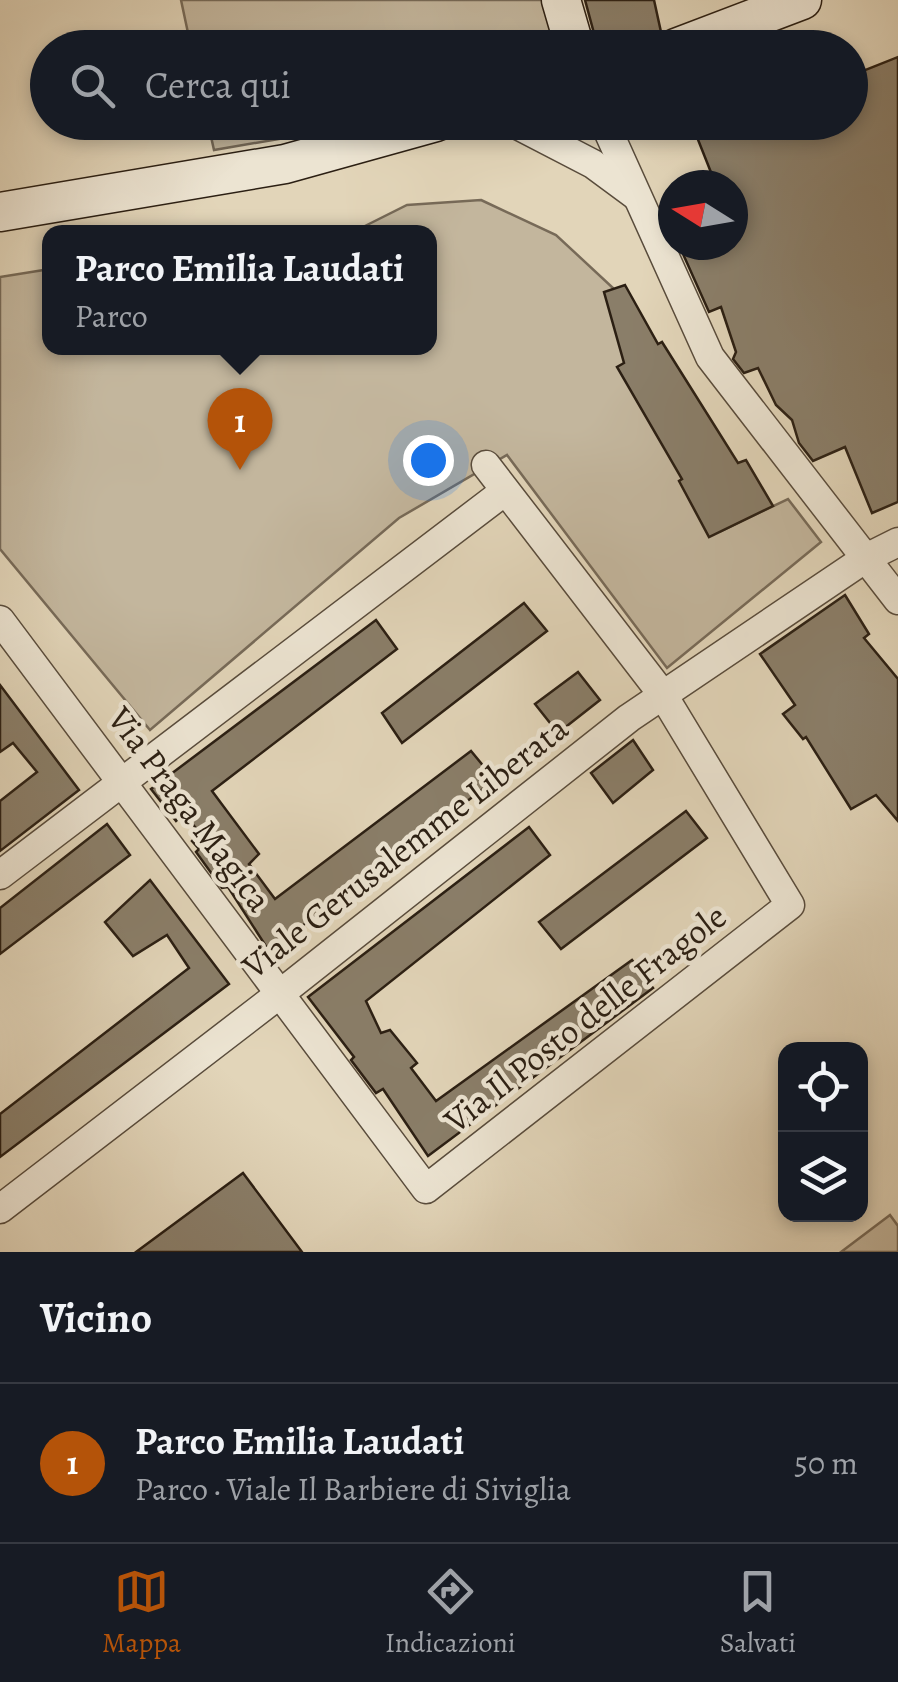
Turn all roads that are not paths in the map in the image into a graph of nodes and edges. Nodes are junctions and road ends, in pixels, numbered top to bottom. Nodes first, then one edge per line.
1 (561, 0) edge
2 (802, 0) edge
3 (570, 30) edge
4 (723, 30) edge
5 (371, 140) edge
6 (547, 140) edge
7 (612, 140) edge
8 (637, 197) junction
9 (0, 212) edge
10 (486, 464) dead end
11 (505, 490) junction
12 (898, 542) edge
13 (866, 558) junction
14 (898, 600) edge
15 (0, 620) edge
16 (663, 695) junction
17 (123, 782) junction
18 (0, 875) edge
19 (281, 993) junction
20 (426, 1189) joint
21 (3, 1200) edge

1 - 3 main road
2 - 4 main road
5 - 9 main road
6 - 8 street
7 - 8 street
8 - 13 street
10 - 11 street
11 - 16 street
11 - 17 street
12 - 13 street, Viale Gerusalemme Liberata
13 - 14 street
13 - 16 street, Viale Gerusalemme Liberata
15 - 17 street, Via Praga Magica
16 - 19 street, Viale Gerusalemme Liberata
16 - 20 street, Via Il Posto delle Fragole
17 - 18 street
17 - 19 street, Via Praga Magica
19 - 20 street, Via Praga Magica
19 - 21 street, Viale Gerusalemme Liberata

